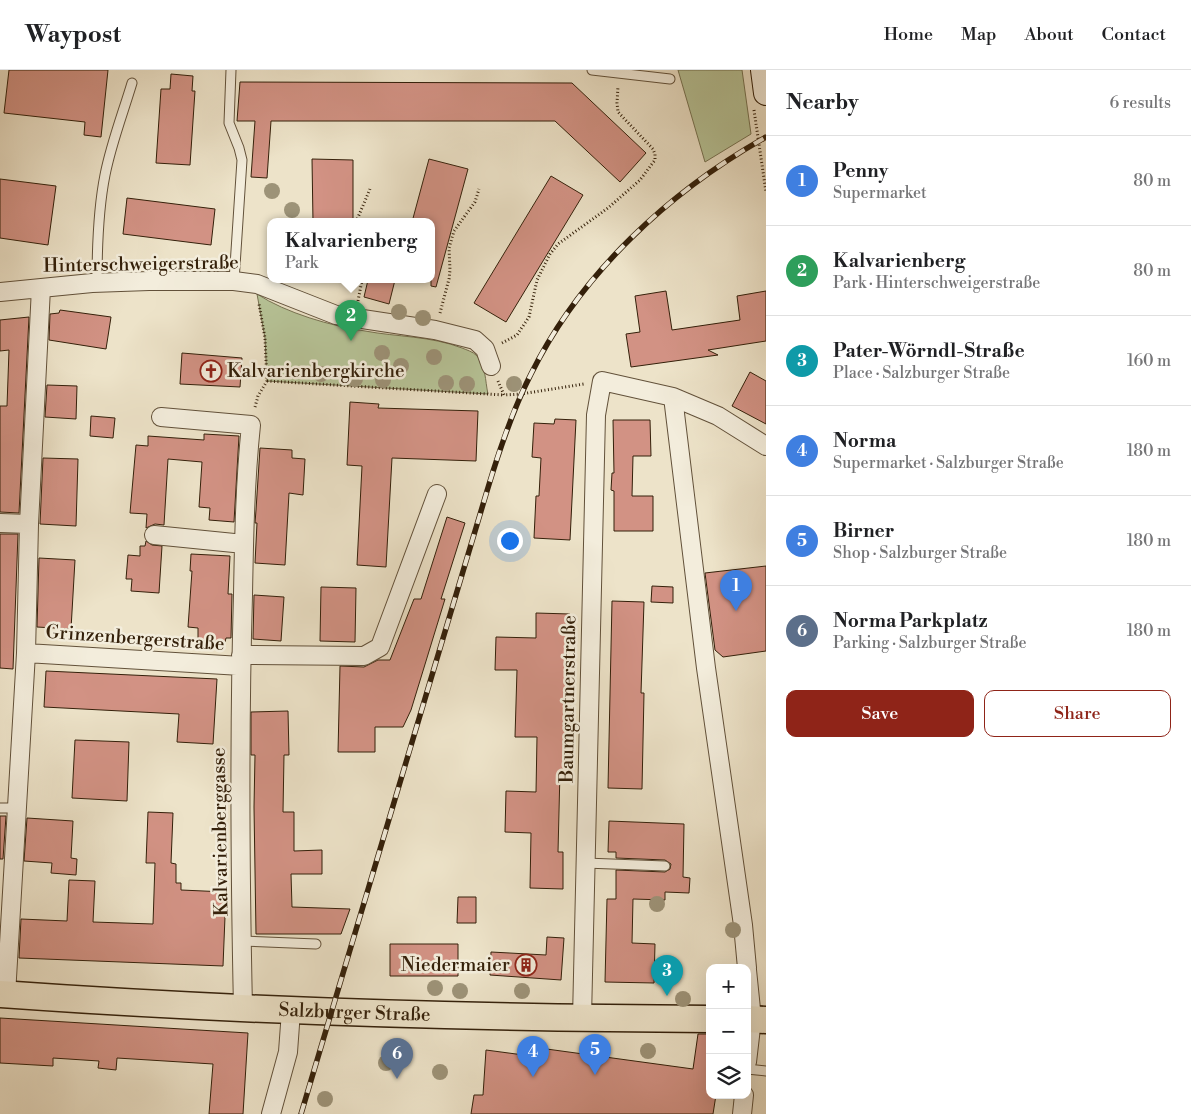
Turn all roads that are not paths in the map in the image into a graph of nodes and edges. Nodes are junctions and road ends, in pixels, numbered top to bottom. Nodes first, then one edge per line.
1 (232, 70) edge
2 (592, 70) edge
3 (763, 70) edge
4 (670, 79) dead end
5 (132, 82) dead end
6 (760, 99) edge
7 (234, 281) junction
8 (97, 283) junction
9 (41, 288) junction
10 (0, 292) edge
11 (491, 366) road end
12 (672, 397) junction
13 (161, 417) dead end
14 (766, 446) edge
15 (437, 494) dead end
16 (0, 523) edge
17 (29, 524) junction
18 (154, 535) dead end
19 (244, 544) junction
20 (26, 653) junction
21 (241, 661) junction
22 (9, 808) edge
23 (585, 863) junction
24 (665, 866) dead end
25 (242, 941) junction
26 (316, 944) dead end
27 (747, 964) edge
28 (751, 994) edge
29 (3, 995) edge
30 (243, 1008) junction
31 (291, 1012) junction
32 (582, 1018) junction
33 (706, 1019) edge
34 (755, 1019) edge
35 (748, 1054) edge
36 (751, 1070) edge
37 (766, 1072) edge
38 (744, 1099) edge
39 (271, 1114) edge
40 (742, 1114) edge

1 - 7 lane
2 - 4 lane
3 - 6 main road
5 - 8 lane
7 - 8 street, Hinterschweigerstraße
7 - 11 street, Hinterschweigerstraße
8 - 9 street, Hinterschweigerstraße
9 - 10 street, Hinterschweigerstraße
9 - 17 street
12 - 14 street
12 - 23 street, Baumgartnerstraße
12 - 27 street
13 - 19 street, Kalvarienberggasse
15 - 21 street
16 - 17 street
17 - 20 street
18 - 19 street
19 - 21 street, Kalvarienberggasse
20 - 21 street, Grinzenbergerstraße
20 - 22 street
21 - 25 street, Kalvarienberggasse
22 - 29 street
23 - 24 lane
23 - 32 street, Baumgartnerstraße
25 - 26 lane
25 - 30 street, Kalvarienberggasse
28 - 34 street
29 - 30 main road, Salzburger Straße
30 - 31 main road, Salzburger Straße
31 - 32 main road, Salzburger Straße
31 - 39 street
32 - 33 main road, Salzburger Straße
34 - 35 street
36 - 37 lane
38 - 40 street

